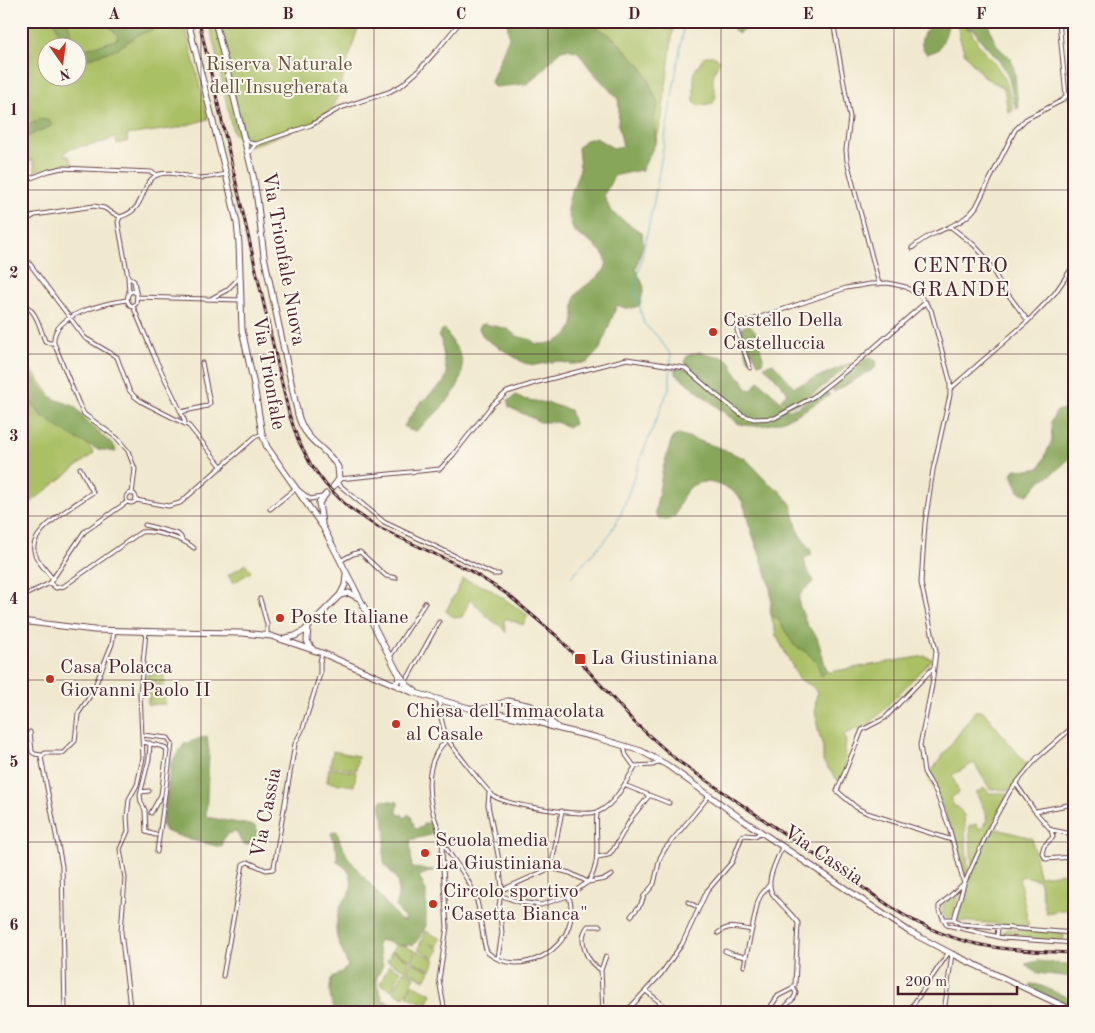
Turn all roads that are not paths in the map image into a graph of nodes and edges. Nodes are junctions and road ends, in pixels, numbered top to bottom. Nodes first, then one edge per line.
1 (188, 21) edge
2 (215, 21) edge
3 (461, 21) edge
4 (833, 21) edge
5 (1059, 21) edge
6 (1066, 96) junction
7 (1074, 98) edge
8 (243, 136) junction
9 (256, 144) junction
10 (248, 154) junction
11 (226, 174) junction
12 (158, 175) junction
13 (21, 182) edge
14 (120, 217) junction
15 (21, 226) edge
16 (951, 227) junction
17 (912, 248) dead end
18 (21, 252) edge
19 (1074, 265) edge
20 (128, 277) junction
21 (240, 277) junction
22 (879, 284) junction
23 (129, 293) junction
24 (137, 295) junction
25 (212, 298) junction
26 (127, 300) junction
27 (241, 300) junction
28 (926, 302) junction
29 (21, 303) edge
30 (133, 306) junction
31 (70, 318) junction
32 (1028, 320) junction
33 (54, 343) junction
34 (202, 363) dead end
35 (750, 368) dead end
36 (950, 389) junction
37 (181, 412) junction
38 (185, 423) junction
39 (262, 434) junction
40 (222, 467) junction
41 (80, 468) dead end
42 (338, 481) junction
43 (333, 487) dead end
44 (296, 488) junction
45 (132, 494) junction
46 (324, 495) joint
47 (136, 500) junction
48 (127, 502) junction
49 (270, 509) dead end
50 (145, 525) dead end
51 (322, 527) junction
52 (182, 540) junction
53 (194, 548) dead end
54 (340, 561) junction
55 (345, 571) junction
56 (499, 574) dead end
57 (396, 578) dead end
58 (53, 579) junction
59 (50, 583) junction
60 (340, 595) junction
61 (21, 597) edge
62 (360, 598) junction
63 (260, 599) dead end
64 (425, 603) dead end
65 (21, 621) edge
66 (439, 622) dead end
67 (308, 627) junction
68 (114, 631) junction
69 (146, 632) junction
70 (267, 635) junction
71 (280, 638) junction
72 (312, 650) junction
73 (322, 653) junction
74 (390, 657) junction
75 (934, 667) junction
76 (397, 670) junction
77 (405, 683) junction
78 (392, 684) junction
79 (399, 687) junction
80 (420, 694) junction
81 (440, 700) junction
82 (501, 704) junction
83 (534, 708) junction
84 (478, 710) junction
85 (503, 714) junction
86 (530, 720) junction
87 (1074, 726) edge
88 (558, 728) junction
89 (30, 732) dead end
90 (142, 735) junction
91 (447, 740) junction
92 (143, 742) junction
93 (150, 743) junction
94 (624, 746) junction
95 (42, 756) junction
96 (660, 761) junction
97 (635, 766) junction
98 (1016, 784) junction
99 (624, 785) junction
100 (141, 792) junction
101 (149, 792) dead end
102 (489, 792) junction
103 (649, 796) junction
104 (709, 796) junction
105 (669, 803) dead end
106 (1068, 805) dead end
107 (562, 811) junction
108 (1035, 811) junction
109 (152, 813) dead end
110 (596, 813) junction
111 (1051, 830) junction
112 (760, 833) junction
113 (156, 835) dead end
114 (953, 841) junction
115 (1074, 841) edge
116 (442, 842) junction
117 (782, 847) junction
118 (157, 852) dead end
119 (598, 857) junction
120 (1073, 857) edge
121 (551, 868) junction
122 (612, 875) dead end
123 (588, 882) junction
124 (770, 884) junction
125 (964, 884) junction
126 (502, 890) junction
127 (502, 896) junction
128 (568, 896) junction
129 (688, 902) dead end
130 (699, 908) junction
131 (631, 916) dead end
132 (943, 919) junction
133 (954, 919) junction
134 (974, 925) junction
135 (600, 926) dead end
136 (998, 927) junction
137 (752, 930) junction
138 (972, 932) junction
139 (1068, 932) junction
140 (718, 933) dead end
141 (1074, 933) edge
142 (998, 937) junction
143 (1068, 943) junction
144 (1074, 943) edge
145 (725, 951) dead end
146 (950, 953) junction
147 (606, 956) dead end
148 (746, 957) junction
149 (498, 958) junction
150 (744, 966) dead end
151 (601, 970) junction
152 (223, 976) dead end
153 (793, 987) junction
154 (646, 991) junction
155 (130, 1007) dead end
156 (65, 1012) edge
157 (445, 1012) edge
158 (603, 1012) edge
159 (626, 1012) edge
160 (672, 1012) edge
161 (767, 1012) edge
162 (786, 1012) edge
163 (908, 1012) edge
164 (944, 1012) edge
165 (1074, 1012) edge

1 - 11 main road, Via Trionfale
2 - 8 main road, Via Trionfale Nuova
3 - 9 street
4 - 22 street
5 - 6 street
6 - 7 street
6 - 16 street
8 - 9 street
8 - 10 main road, Via Trionfale Nuova
9 - 10 street
10 - 42 main road, Via Trionfale Nuova
11 - 12 street
11 - 21 main road, Via Trionfale
12 - 13 street
12 - 14 street
14 - 15 street
14 - 20 street
16 - 17 street
16 - 32 street
18 - 31 street
19 - 32 street
20 - 23 street
20 - 24 street
21 - 25 street
21 - 27 main road, Via Trionfale
22 - 28 street
22 - 35 street
23 - 24 street
23 - 26 street
24 - 25 street
24 - 30 street
25 - 27 street
26 - 30 street
26 - 31 street
27 - 39 main road, Via Trionfale
28 - 36 street
28 - 42 street
29 - 33 street
30 - 37 street
31 - 33 street
31 - 38 street
32 - 36 street
33 - 45 street
34 - 37 street
36 - 75 street
37 - 38 street
38 - 40 street
39 - 40 street
39 - 44 main road, Via Trionfale
40 - 47 street
41 - 58 street
42 - 43 main road
42 - 56 street
44 - 46 street
44 - 49 street
44 - 51 main road, Via Trionfale
45 - 47 street
45 - 48 street
46 - 51 main road
47 - 48 street
48 - 58 street
50 - 52 street
51 - 54 main road, Via Trionfale
52 - 53 street
52 - 59 street
54 - 55 main road, Via Trionfale
54 - 57 street
55 - 60 main road
55 - 62 main road, Via Trionfale
58 - 59 street
59 - 61 street
60 - 62 main road
60 - 67 main road
62 - 74 main road, Via Trionfale
63 - 70 street
64 - 74 street
65 - 68 main road, Via Cassia
66 - 77 street
67 - 71 main road
67 - 72 main road
68 - 69 main road, Via Cassia
68 - 95 street
69 - 70 main road, Via Cassia
69 - 90 street
70 - 71 main road, Via Cassia
71 - 72 main road, Via Cassia
72 - 73 main road, Via Cassia
73 - 78 main road, Via Cassia
73 - 152 street, Via Cassia
74 - 76 main road, Via Trionfale
75 - 114 street
75 - 114 street
76 - 77 main road, Via Trionfale
76 - 78 street
77 - 79 street
77 - 80 main road, Via Trionfale
78 - 79 main road, Via Cassia
79 - 80 main road, Via Cassia
80 - 81 main road, Via Cassia
81 - 84 main road, Via Cassia
81 - 91 street
82 - 83 main road, Via Cassia
82 - 84 main road, Via Cassia
82 - 85 main road
83 - 86 main road
83 - 88 main road, Via Cassia
84 - 85 main road, Via Cassia
85 - 86 main road, Via Cassia
86 - 88 main road, Via Cassia
87 - 98 street
88 - 94 main road, Via Cassia
89 - 95 street
90 - 92 street
90 - 118 street
91 - 102 street
91 - 116 street
92 - 93 street
92 - 155 street
93 - 100 street
93 - 109 street
94 - 96 main road, Via Cassia
94 - 97 street
95 - 156 street
96 - 97 street
96 - 104 main road, Via Cassia
97 - 99 street
98 - 108 street
98 - 125 street
99 - 103 street
99 - 110 street
100 - 101 street
100 - 113 street
102 - 107 street
102 - 126 street
103 - 105 street
103 - 119 street
104 - 112 main road, Via Cassia
104 - 131 street
106 - 108 street
107 - 110 street
107 - 121 street
108 - 111 street
110 - 119 street
111 - 115 street
111 - 120 street
112 - 117 main road, Via Cassia
112 - 130 street
114 - 125 street
116 - 149 street
116 - 157 street
117 - 124 street
117 - 146 main road, Via Cassia
119 - 123 street
121 - 123 street
121 - 126 street
122 - 123 street
123 - 128 street
124 - 137 street
124 - 153 street
125 - 132 street
125 - 133 street
126 - 127 street
127 - 128 street
127 - 149 street
128 - 149 street
129 - 130 street
130 - 154 street
132 - 133 street
132 - 138 street
133 - 134 street
134 - 136 street
134 - 138 street
135 - 151 street
136 - 139 street
136 - 142 street
137 - 140 street
137 - 148 street
138 - 142 street
139 - 141 street
139 - 143 street
142 - 143 street
143 - 144 street
145 - 148 street
146 - 163 street
146 - 164 street
146 - 165 main road, Via Cassia
147 - 151 street
148 - 150 street
151 - 158 street
153 - 161 street
153 - 162 street
154 - 159 street
154 - 160 street

